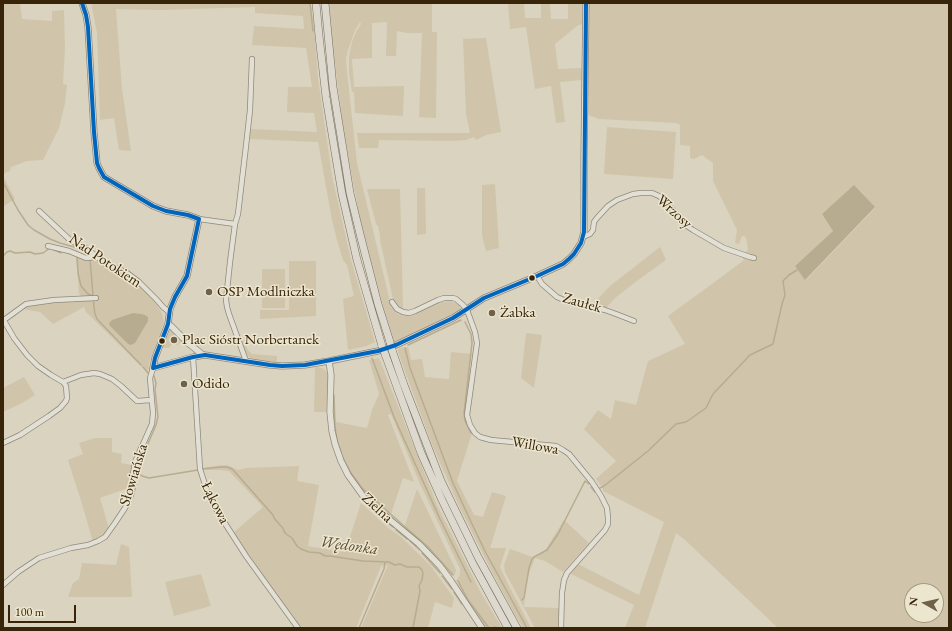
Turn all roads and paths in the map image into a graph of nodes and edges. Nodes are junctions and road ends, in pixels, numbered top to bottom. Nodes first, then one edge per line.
1 (316, 3) edge
2 (324, 3) edge
3 (586, 3) edge
4 (82, 4) edge
5 (252, 60) dead end
6 (39, 211) dead end
7 (199, 219) junction
8 (584, 221) junction
9 (594, 222) junction
10 (235, 224) junction
11 (583, 237) junction
12 (48, 246) dead end
13 (96, 257) junction
14 (754, 258) dead end
15 (537, 276) junction
16 (93, 298) dead end
17 (392, 302) dead end
18 (467, 310) junction
19 (169, 312) junction
20 (3, 319) edge
21 (634, 321) dead end
22 (168, 324) junction
23 (203, 356) junction
24 (193, 357) junction
25 (246, 361) junction
26 (329, 361) junction
27 (153, 368) junction
28 (63, 382) junction
29 (151, 400) junction
30 (3, 443) edge
31 (3, 585) edge
32 (298, 628) edge
33 (482, 628) edge
34 (508, 628) edge
35 (517, 628) edge
36 (561, 628) edge

1 - 34 highway, bridge
2 - 35 highway, bridge
3 - 8 street
4 - 7 street
5 - 10 street
6 - 13 street, Nad Potokiem
7 - 10 street
7 - 19 street
8 - 9 street
8 - 11 street
9 - 11 street, Wrzosy
9 - 14 street, Wrzosy
10 - 25 street
11 - 15 street
12 - 13 street
13 - 19 street, Nad Potokiem
15 - 18 street
15 - 21 street, Zaułek
16 - 20 street
17 - 18 street
18 - 26 street
18 - 36 street, Willowa
19 - 22 street
20 - 28 street
22 - 23 street
22 - 27 street
23 - 24 street
23 - 25 street
24 - 27 street
24 - 32 street, Łąkowa
25 - 26 street
26 - 33 street, Zielna
27 - 29 street, Słowiańska
28 - 29 street
28 - 30 street
29 - 31 street, Słowiańska

